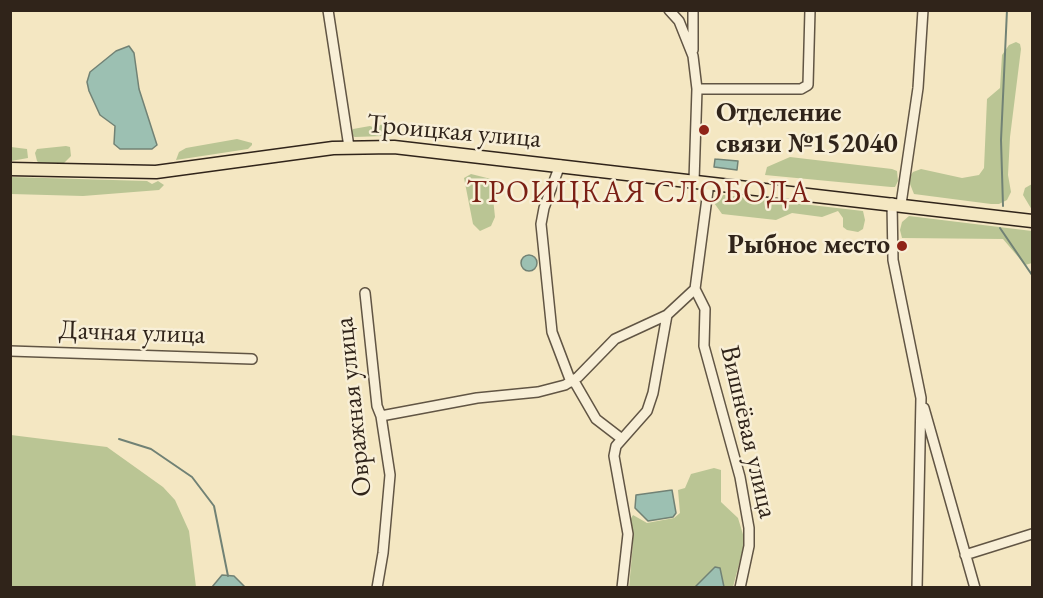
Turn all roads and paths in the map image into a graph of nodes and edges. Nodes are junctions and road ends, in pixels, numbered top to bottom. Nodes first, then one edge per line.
1 (328, 10) edge
2 (669, 10) edge
3 (693, 10) edge
4 (810, 10) edge
5 (923, 10) edge
6 (693, 56) junction
7 (697, 89) junction
8 (350, 147) junction
9 (560, 165) junction
10 (10, 169) edge
11 (694, 181) junction
12 (709, 183) junction
13 (897, 204) junction
14 (1032, 221) edge
15 (695, 289) junction
16 (365, 293) dead end
17 (667, 315) junction
18 (10, 351) edge
19 (252, 359) dead end
20 (573, 382) junction
21 (921, 398) junction
22 (381, 416) junction
23 (622, 439) junction
24 (1032, 534) edge
25 (965, 555) junction
26 (377, 588) edge
27 (621, 588) edge
28 (740, 588) edge
29 (918, 588) edge
30 (975, 588) edge

1 - 8 street
2 - 6 street
3 - 6 street
4 - 7 street
5 - 13 street
6 - 7 street
7 - 11 street
8 - 9 main road, Троицкая улица
8 - 10 main road, Троицкая улица
9 - 11 main road, Троицкая улица
9 - 20 street
11 - 12 main road, Троицкая улица
12 - 13 main road, Троицкая улица
12 - 15 street
13 - 14 main road, Троицкая улица
13 - 21 street
15 - 17 street
15 - 28 street, Вишнёвая улица
16 - 22 street, Овражная улица
17 - 20 street
17 - 23 street
18 - 19 street, Дачная улица
20 - 22 street
20 - 23 street
21 - 25 street
21 - 29 street
22 - 26 street, Овражная улица
23 - 27 street
24 - 25 street
25 - 30 street

